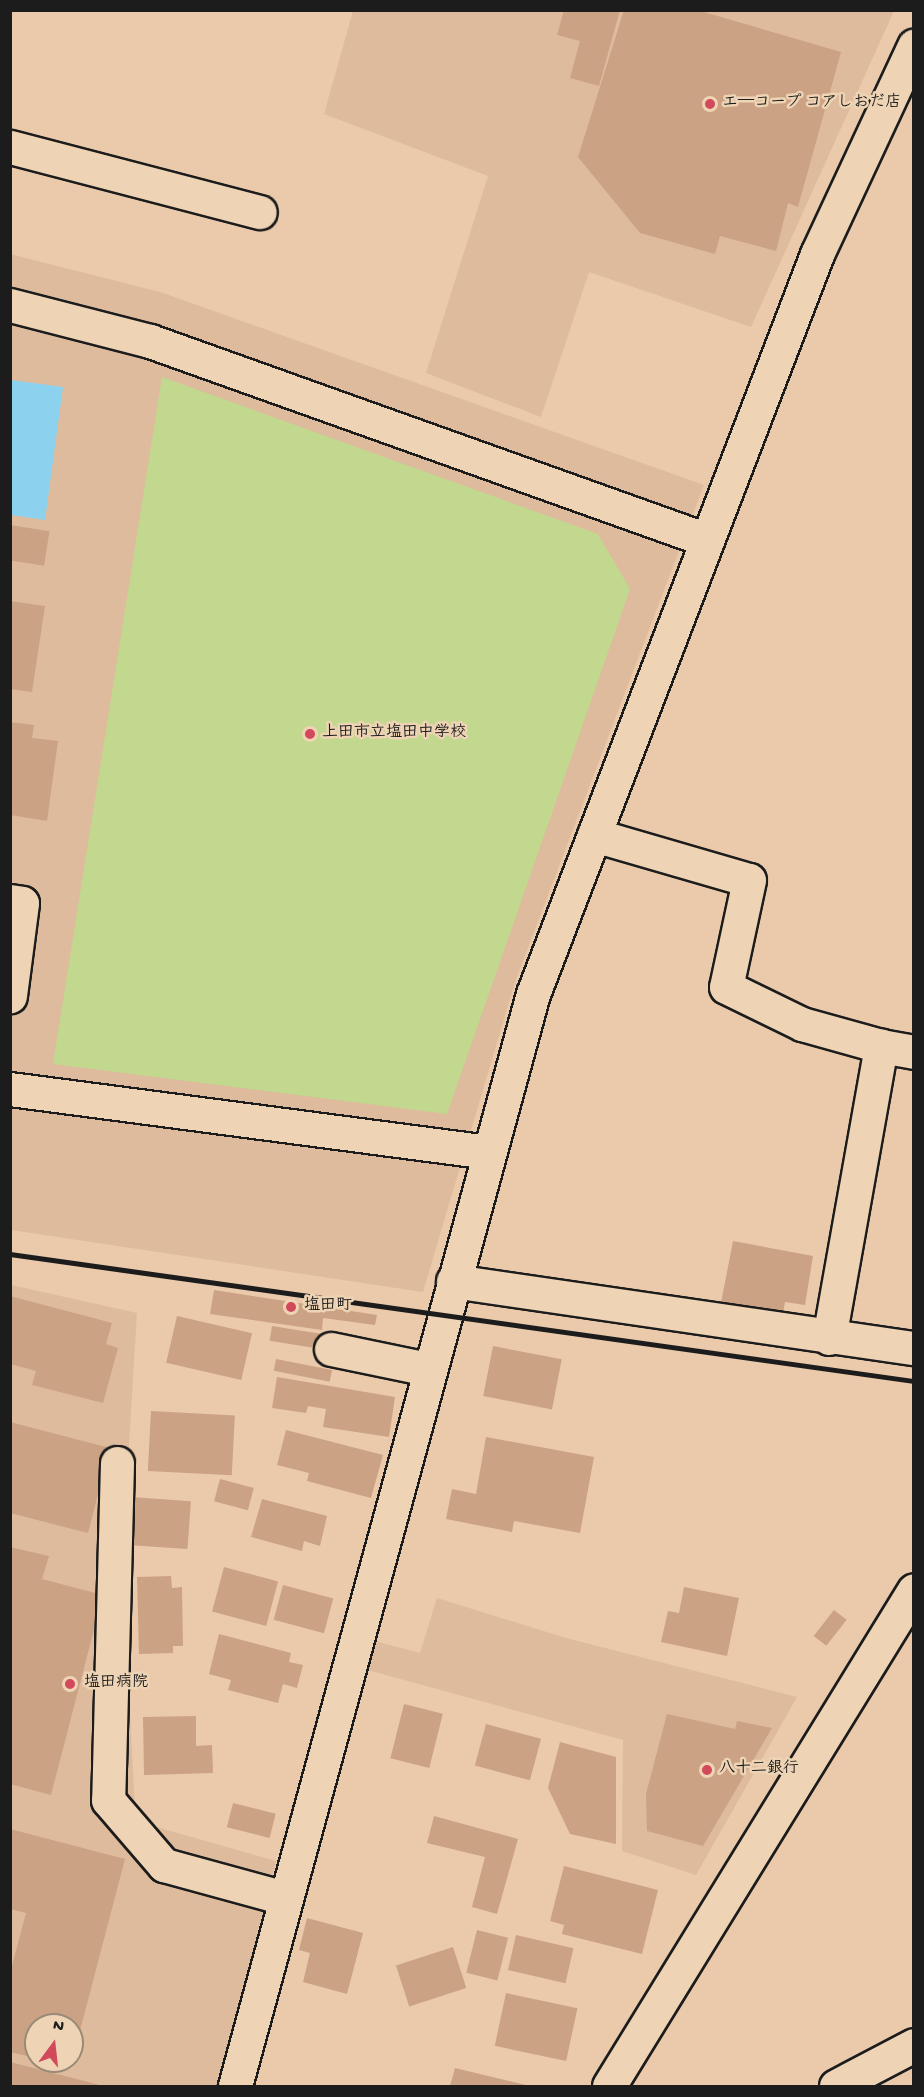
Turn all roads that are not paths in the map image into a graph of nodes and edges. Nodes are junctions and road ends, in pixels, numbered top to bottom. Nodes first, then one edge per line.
1 (914, 46) edge
2 (10, 147) edge
3 (260, 212) dead end
4 (10, 305) edge
5 (707, 540) junction
6 (594, 835) junction
7 (10, 901) edge
8 (10, 996) edge
9 (881, 1046) junction
10 (914, 1052) edge
11 (10, 1089) edge
12 (489, 1152) junction
13 (453, 1281) junction
14 (829, 1338) junction
15 (914, 1348) edge
16 (331, 1349) dead end
17 (428, 1369) junction
18 (117, 1462) dead end
19 (914, 1590) edge
20 (285, 1898) junction
21 (914, 2045) edge
22 (880, 2075) edge
23 (235, 2086) edge
24 (609, 2086) edge
25 (836, 2086) edge

1 - 5 street
2 - 3 street
4 - 5 street
5 - 6 street
6 - 9 street
6 - 12 street
7 - 8 street
9 - 10 street
9 - 14 street
11 - 12 street
12 - 13 street
13 - 14 street
13 - 17 street
14 - 15 street
16 - 17 street
17 - 20 street
18 - 20 street
19 - 24 street
20 - 23 street
21 - 22 street
22 - 25 street

